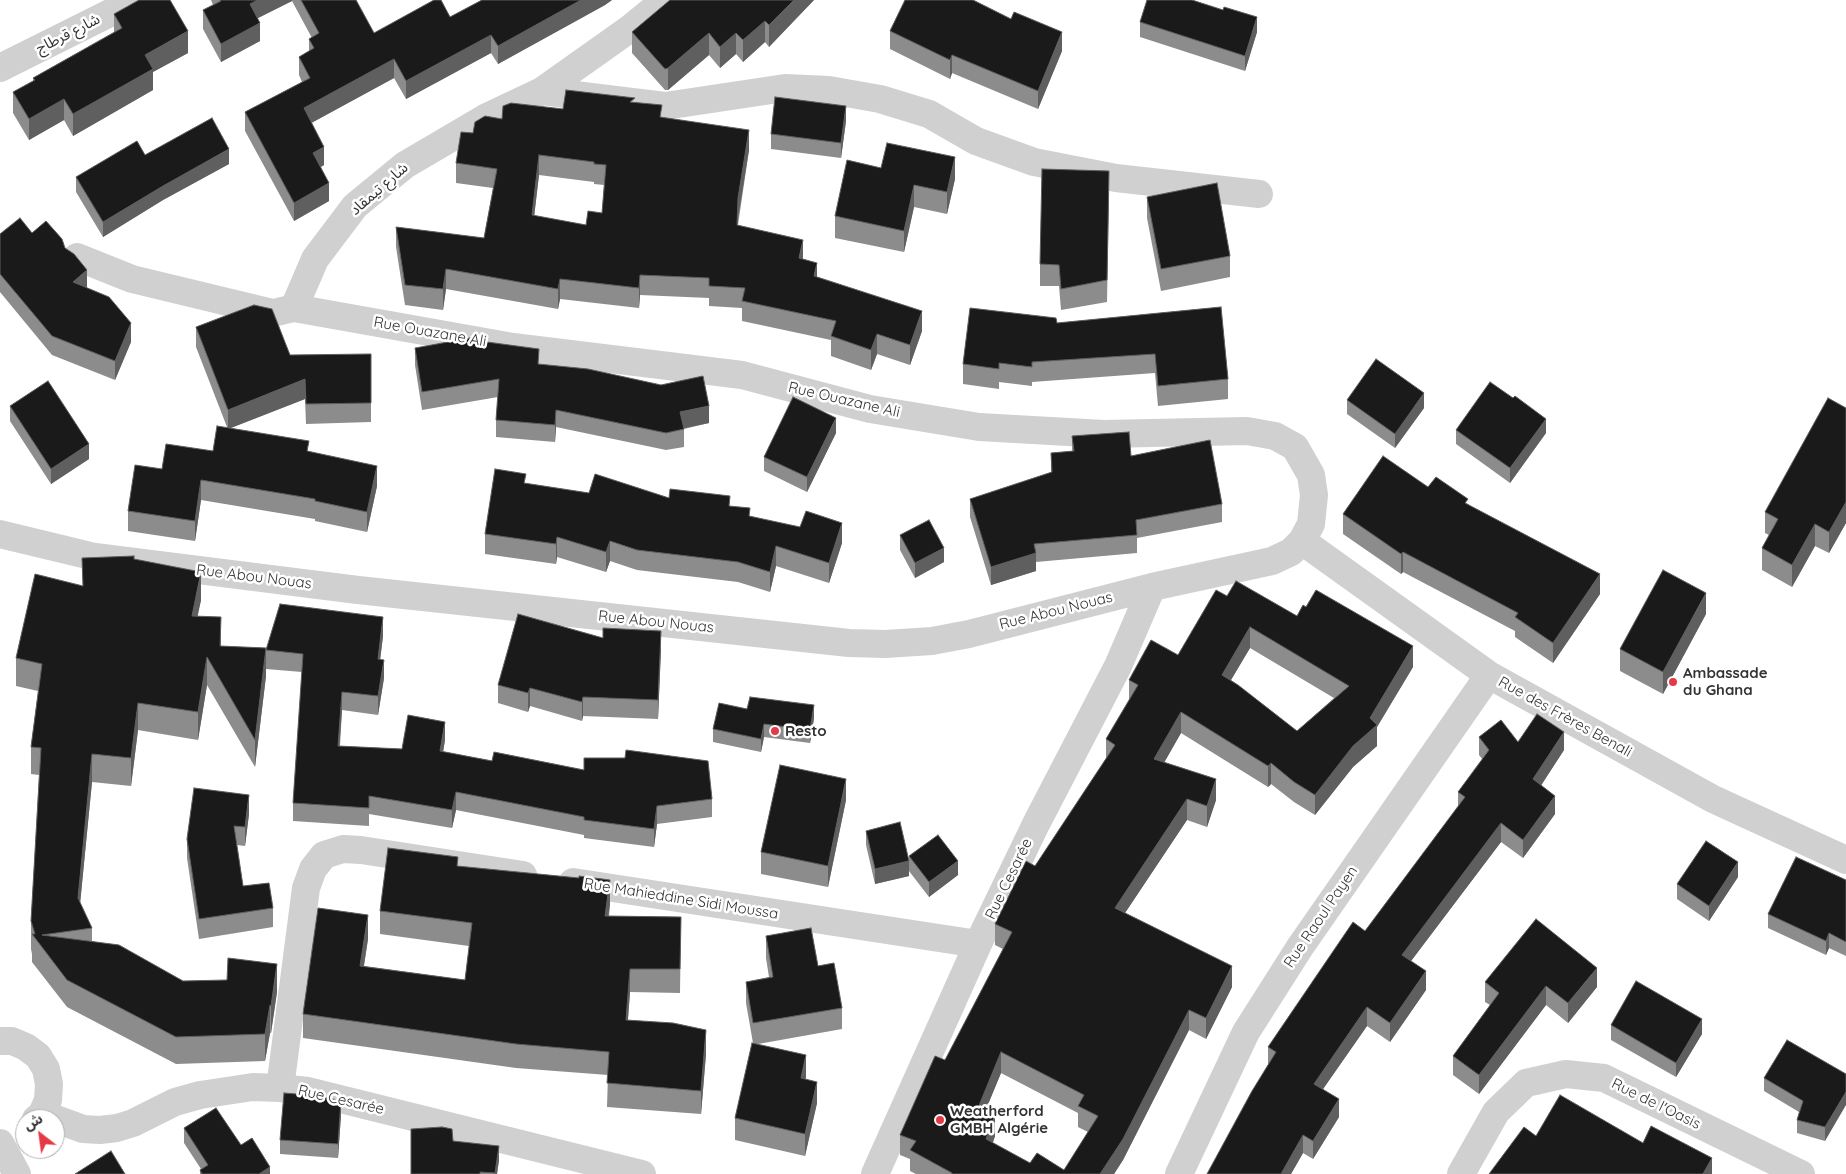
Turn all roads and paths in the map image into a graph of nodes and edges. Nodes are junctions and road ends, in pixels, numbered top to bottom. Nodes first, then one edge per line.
1 (136, 0) edge
2 (665, 0) edge
3 (0, 68) edge
4 (542, 90) junction
5 (1259, 194) dead end
6 (77, 257) edge
7 (294, 308) junction
8 (0, 534) edge
9 (1302, 542) junction
10 (1152, 587) junction
11 (1489, 675) junction
12 (1846, 860) edge
13 (978, 944) junction
14 (0, 1040) edge
15 (280, 1088) junction
16 (42, 1109) edge
17 (65, 1125) edge
18 (15, 1133) edge
19 (0, 1134) edge
20 (0, 1143) edge
21 (17, 1174) edge
22 (642, 1174) edge
23 (875, 1174) edge
24 (1179, 1174) edge
25 (1461, 1174) edge
26 (1801, 1174) edge

1 - 3 street, شارع قرطاج
2 - 4 street, شارع تيمقاد
4 - 5 street
4 - 7 street, شارع تيمقاد
6 - 7 street
7 - 9 street, Rue Ouazane Ali
8 - 10 street, Rue Abou Nouas
9 - 10 street, Rue Abou Nouas
9 - 11 street, Rue des Frères Benali
10 - 13 street, Rue Cesarée
11 - 12 street, Rue des Frères Benali
11 - 24 street, Rue Raoul Payen
13 - 15 street, Rue Mahieddine Sidi Moussa
13 - 23 street, Rue Cesarée
14 - 16 street
15 - 17 street, Rue Cesarée
15 - 22 street, Rue Cesarée
18 - 19 street
20 - 21 street
25 - 26 street, Rue de l'Oasis

